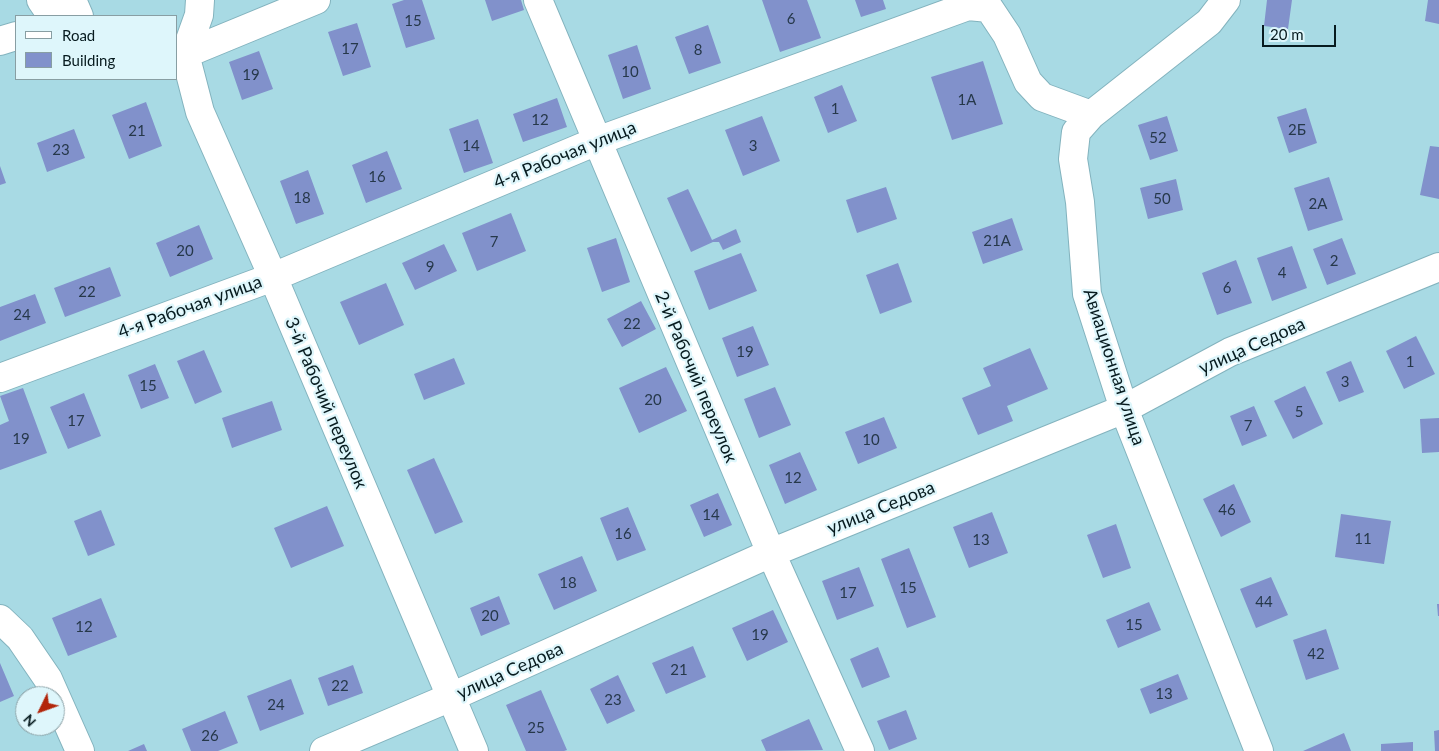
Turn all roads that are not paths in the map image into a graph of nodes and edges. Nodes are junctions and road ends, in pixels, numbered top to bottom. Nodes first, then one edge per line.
1 (41, 0) edge
2 (72, 0) edge
3 (200, 0) edge
4 (316, 0) edge
5 (538, 0) edge
6 (1226, 0) edge
7 (51, 15) edge
8 (79, 15) edge
9 (15, 36) edge
10 (0, 42) edge
11 (181, 54) edge
12 (1091, 115) junction
13 (597, 140) junction
14 (1439, 267) edge
15 (273, 277) junction
16 (0, 378) edge
17 (1124, 409) junction
18 (771, 553) junction
19 (0, 619) edge
20 (451, 697) junction
21 (80, 751) edge
22 (324, 751) edge
23 (474, 751) edge
24 (860, 751) edge
25 (1259, 751) edge

1 - 7 street
2 - 8 street
3 - 11 street
4 - 11 street
5 - 13 street, 2-й Рабочий переулок
6 - 12 street, Авиационная улица
9 - 10 street
11 - 15 street, 3-й Рабочий переулок
12 - 13 street, 4-я Рабочая улица
12 - 17 street, Авиационная улица
13 - 15 street, 4-я Рабочая улица
13 - 18 street, 2-й Рабочий переулок
14 - 17 street, улица Седова
15 - 16 street, 4-я Рабочая улица
15 - 20 street, 3-й Рабочий переулок
17 - 18 street, улица Седова
17 - 25 street, Авиационная улица
18 - 20 street, улица Седова
18 - 24 street, 2-й Рабочий переулок
19 - 21 street
20 - 22 street, улица Седова
20 - 23 street, 3-й Рабочий переулок

